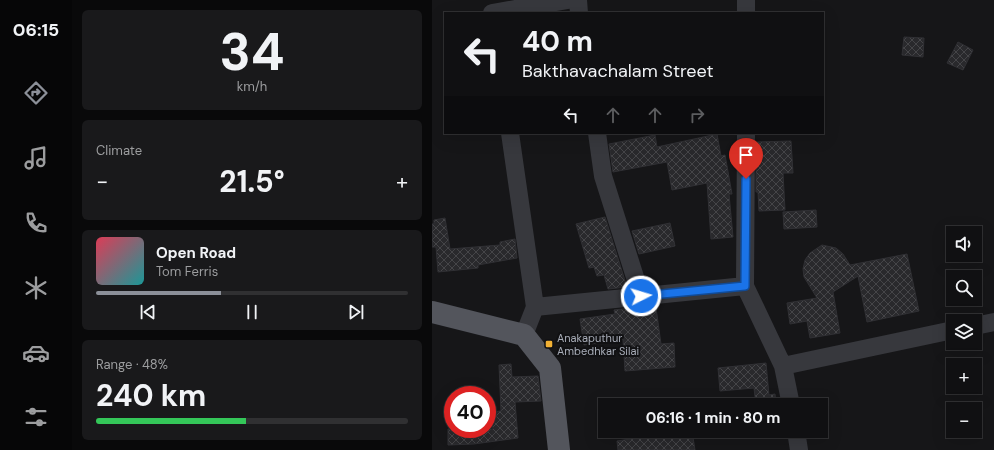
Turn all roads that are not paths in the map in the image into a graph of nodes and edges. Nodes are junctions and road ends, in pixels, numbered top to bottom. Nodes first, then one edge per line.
1 (490, 0) edge
2 (568, 0) edge
3 (578, 0) edge
4 (746, 0) edge
5 (492, 12) edge
6 (498, 12) edge
7 (579, 12) edge
8 (746, 12) edge
9 (510, 134) edge
10 (597, 134) edge
11 (746, 134) edge
12 (745, 286) junction
13 (641, 296) junction
14 (535, 307) junction
15 (432, 312) edge
16 (994, 322) edge
17 (982, 325) edge
18 (946, 331) edge
19 (524, 335) junction
20 (784, 366) junction
21 (790, 398) edge
22 (797, 438) edge
23 (559, 450) edge
24 (799, 450) edge

1 - 5 street
2 - 6 street
3 - 7 street
4 - 8 street
9 - 14 street
10 - 13 street
11 - 12 street
12 - 13 street
12 - 20 street
13 - 14 street
14 - 19 street
15 - 19 main road
16 - 17 street
18 - 20 street
19 - 23 main road
20 - 21 street
22 - 24 street

